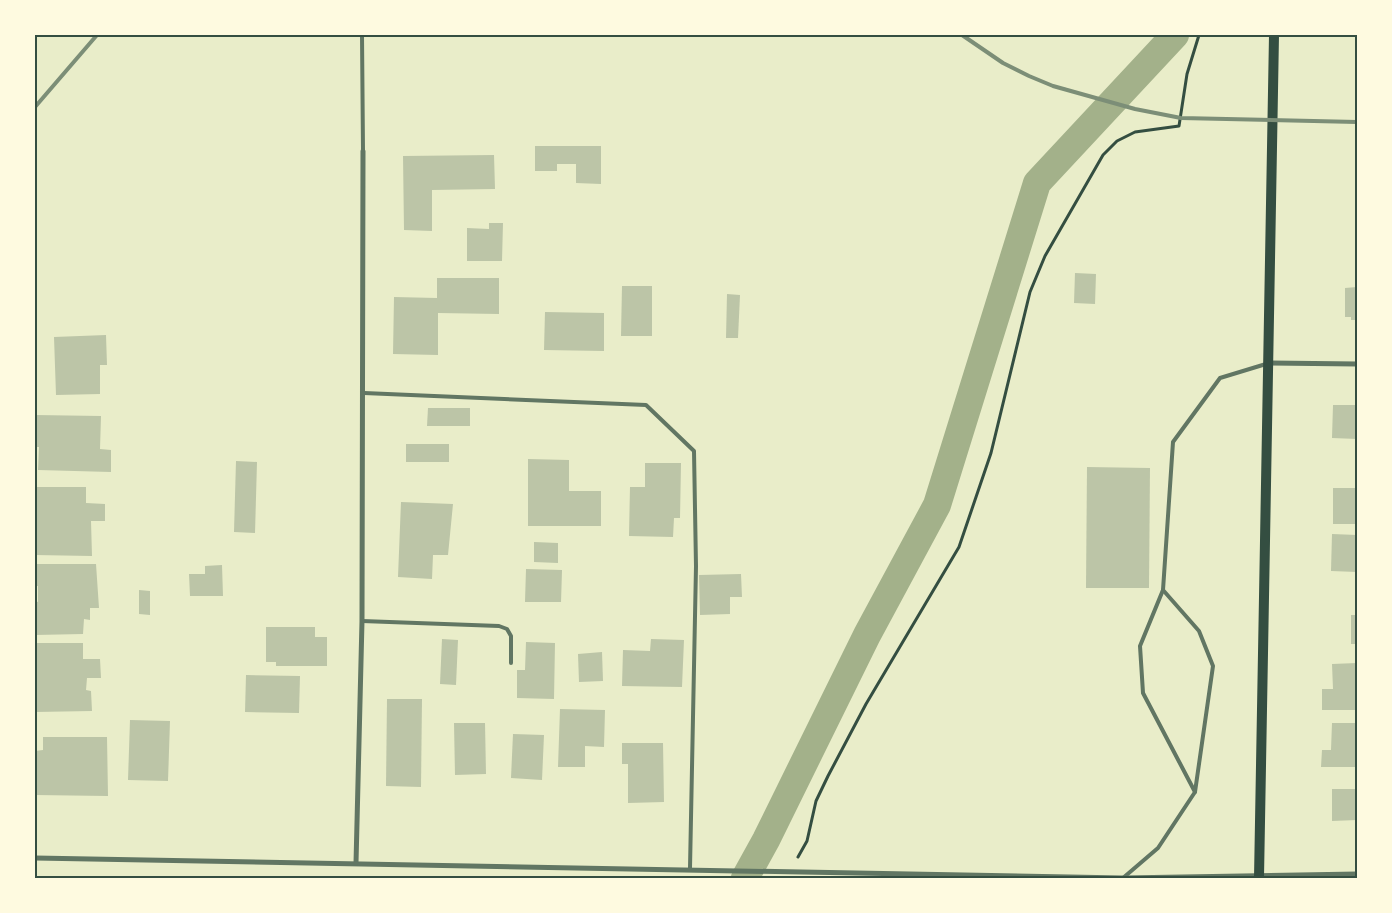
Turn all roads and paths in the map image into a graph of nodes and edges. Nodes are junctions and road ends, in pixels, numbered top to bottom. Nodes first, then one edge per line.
1 (362, 35) edge
2 (1199, 35) edge
3 (1274, 35) edge
4 (363, 151) joint
5 (1268, 363) junction
6 (1357, 364) edge
7 (364, 393) junction
8 (1162, 590) junction
9 (362, 621) junction
10 (511, 663) dead end
11 (1195, 792) junction
12 (35, 858) edge
13 (356, 863) junction
14 (690, 868) junction
15 (791, 871) junction
16 (1357, 874) edge
17 (1259, 877) edge
18 (1123, 878) edge

1 - 4 lane
2 - 15 path
3 - 5 main road
4 - 7 street
5 - 6 street
5 - 8 lane
5 - 17 main road
7 - 9 street
7 - 14 lane
8 - 11 lane
8 - 11 lane
9 - 10 lane
9 - 13 street
11 - 18 lane
12 - 13 street
13 - 14 street
14 - 15 street
15 - 18 street
16 - 17 street
17 - 18 street

